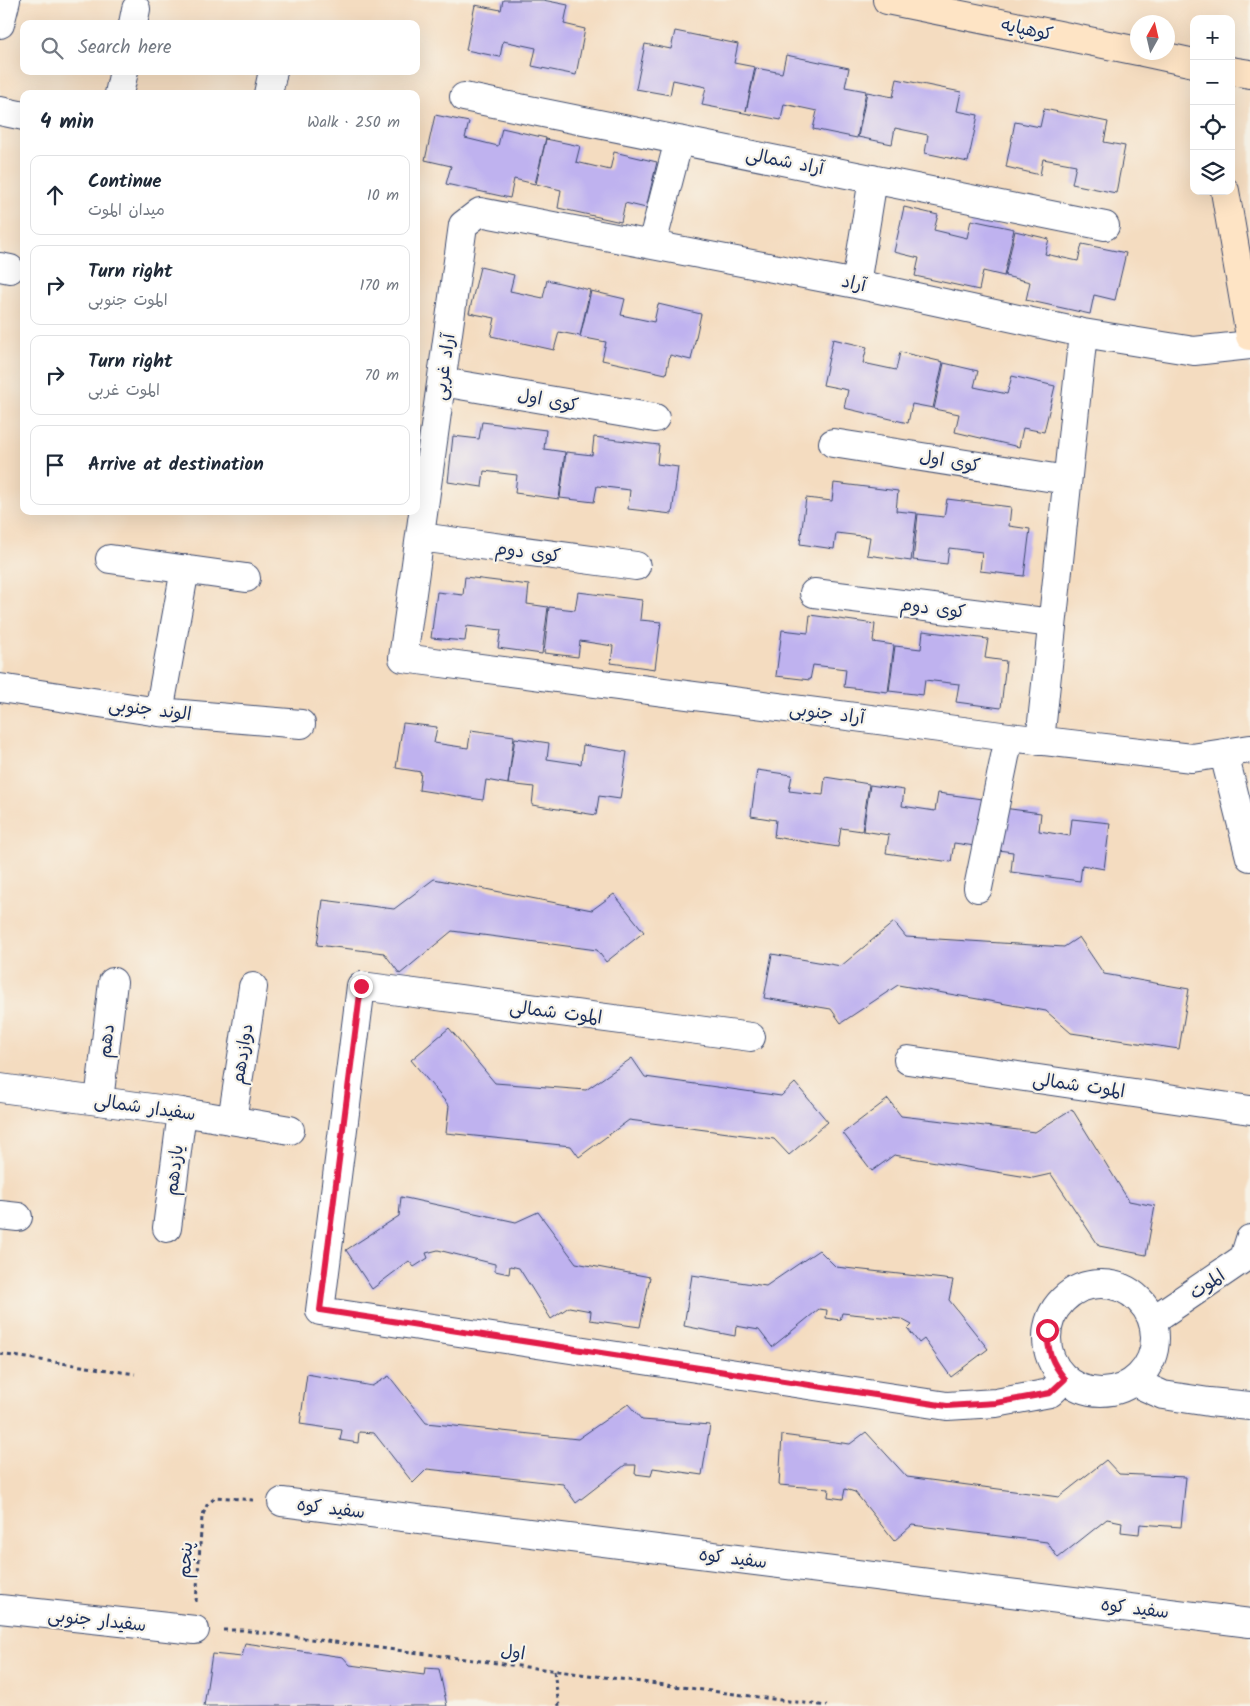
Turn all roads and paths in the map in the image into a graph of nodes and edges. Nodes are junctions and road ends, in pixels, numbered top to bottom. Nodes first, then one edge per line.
1 (6, 0) edge
2 (887, 0) edge
3 (0, 24) edge
4 (1130, 49) edge
5 (1175, 59) edge
6 (1190, 62) edge
7 (1235, 72) edge
8 (1250, 74) edge
9 (123, 75) edge
10 (272, 75) edge
11 (120, 90) edge
12 (269, 90) edge
13 (464, 97) dead end
14 (0, 111) edge
15 (20, 115) edge
16 (679, 140) junction
17 (873, 179) junction
18 (1226, 195) edge
19 (463, 225) joint
20 (1105, 226) dead end
21 (652, 244) junction
22 (856, 284) junction
23 (1083, 333) junction
24 (1250, 336) edge
25 (1250, 345) edge
26 (442, 382) junction
27 (655, 418) dead end
28 (833, 443) dead end
29 (1067, 480) junction
30 (420, 537) junction
31 (110, 559) dead end
32 (636, 566) dead end
33 (184, 569) junction
34 (246, 578) dead end
35 (814, 593) dead end
36 (1052, 623) junction
37 (403, 658) joint
38 (0, 688) edge
39 (159, 712) junction
40 (301, 724) dead end
41 (1009, 737) junction
42 (1040, 740) junction
43 (1237, 751) edge
44 (1250, 857) edge
45 (978, 888) dead end
46 (113, 982) dead end
47 (253, 987) dead end
48 (751, 1037) dead end
49 (908, 1060) dead end
50 (0, 1088) edge
51 (99, 1101) junction
52 (1250, 1110) edge
53 (182, 1112) junction
54 (232, 1120) junction
55 (290, 1130) dead end
56 (167, 1228) dead end
57 (1250, 1239) edge
58 (1153, 1320) junction
59 (0, 1354) edge
60 (135, 1374) dead end
61 (1065, 1379) junction
62 (1134, 1382) junction
63 (1250, 1406) edge
64 (216, 1497) joint
65 (282, 1502) joint
66 (0, 1609) edge
67 (1250, 1623) edge
68 (195, 1630) junction
69 (554, 1671) junction
70 (559, 1706) edge
71 (827, 1706) edge

1 - 3 street
2 - 4 street, کوهپایه
5 - 6 street
7 - 8 street
9 - 11 street
10 - 12 street
13 - 16 street, آراد شمالی
14 - 15 street
16 - 17 street, آراد شمالی
16 - 21 street
17 - 20 street, آراد شمالی
17 - 22 street
18 - 24 street
19 - 21 street, آراد
19 - 26 street, آراد غربی
21 - 22 street, آراد
22 - 23 street, آراد
23 - 25 street, آراد
23 - 29 street
26 - 27 street, کوی اول
26 - 30 street, آراد غربی
28 - 29 street, کوی اول
29 - 36 street
30 - 32 street, کوی دوم
30 - 37 street, آراد غربی
31 - 33 street
33 - 34 street
33 - 39 street
35 - 36 street, کوی دوم
36 - 42 street
37 - 41 street, آراد جنوبی
38 - 39 street, الوند جنوبی
39 - 40 street, الوند جنوبی
41 - 42 street, آراد جنوبی
41 - 45 street
42 - 43 street, آراد جنوبی
43 - 44 street
46 - 51 street, دهم
47 - 54 street, دوازدهم
48 - 61 street, الموت شمالی
49 - 52 street, الموت شمالی
50 - 51 street, سفیدار شمالی
51 - 53 street, سفیدار شمالی
53 - 54 street, سفیدار شمالی
53 - 56 street, یازدهم
54 - 55 street, سفیدار شمالی
57 - 58 street, الموت
58 - 61 street
58 - 62 street
59 - 60 path
61 - 62 street
62 - 63 street
64 - 65 path, سفید کوه
64 - 68 path, پنجم
65 - 67 street, سفید کوه
66 - 68 street, سفیدار جنوبی
68 - 69 path, اول
69 - 70 path
69 - 71 path, اول

